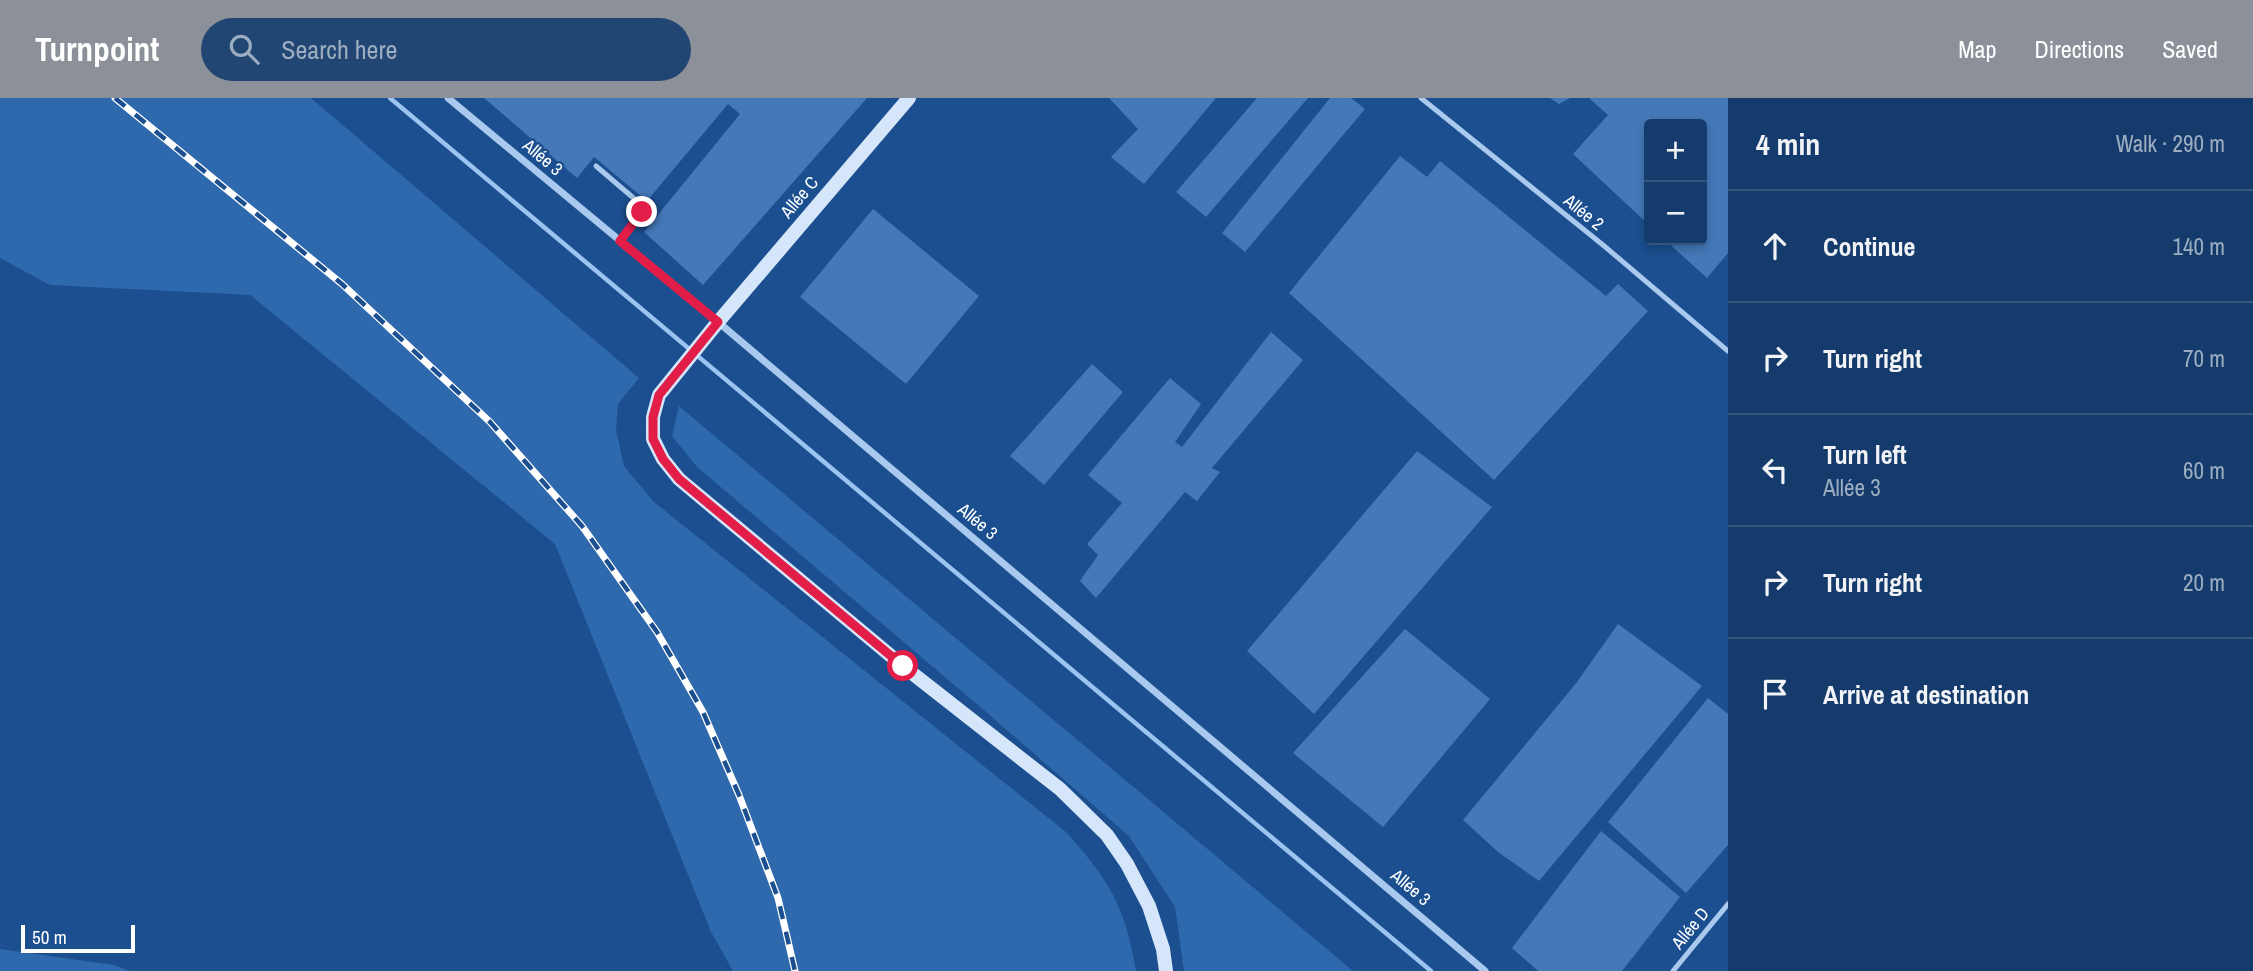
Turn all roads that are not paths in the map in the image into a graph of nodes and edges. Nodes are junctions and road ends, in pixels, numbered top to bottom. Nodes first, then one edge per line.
1 (447, 98) edge
2 (909, 98) edge
3 (1421, 98) edge
4 (596, 166) dead end
5 (620, 241) junction
6 (714, 327) junction
7 (1728, 351) edge
8 (1728, 904) edge
9 (1166, 971) edge
10 (1485, 971) edge
11 (1673, 971) edge

1 - 5 street, Allée 3
2 - 6 street, Allée C
3 - 7 lane, Allée 2
4 - 5 lane
5 - 6 street, Allée 3
6 - 9 street, Allée C
6 - 10 street, Allée 3
8 - 11 lane, Allée D

